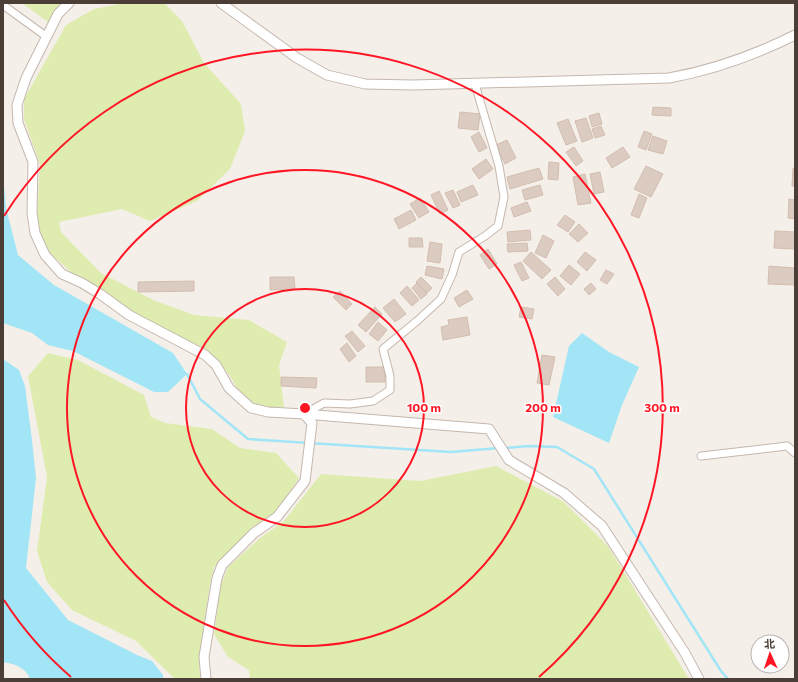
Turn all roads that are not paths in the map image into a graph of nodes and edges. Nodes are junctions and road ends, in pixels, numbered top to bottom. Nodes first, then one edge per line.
1 (69, 3) edge
2 (221, 3) edge
3 (3, 5) edge
4 (795, 35) edge
5 (47, 37) junction
6 (475, 84) junction
7 (304, 414) junction
8 (795, 453) edge
9 (701, 456) dead end
10 (206, 679) edge
11 (699, 679) edge

1 - 5 street
2 - 6 street
3 - 5 street
4 - 6 street
5 - 7 street
6 - 7 street
7 - 10 street
7 - 11 street
8 - 9 street

